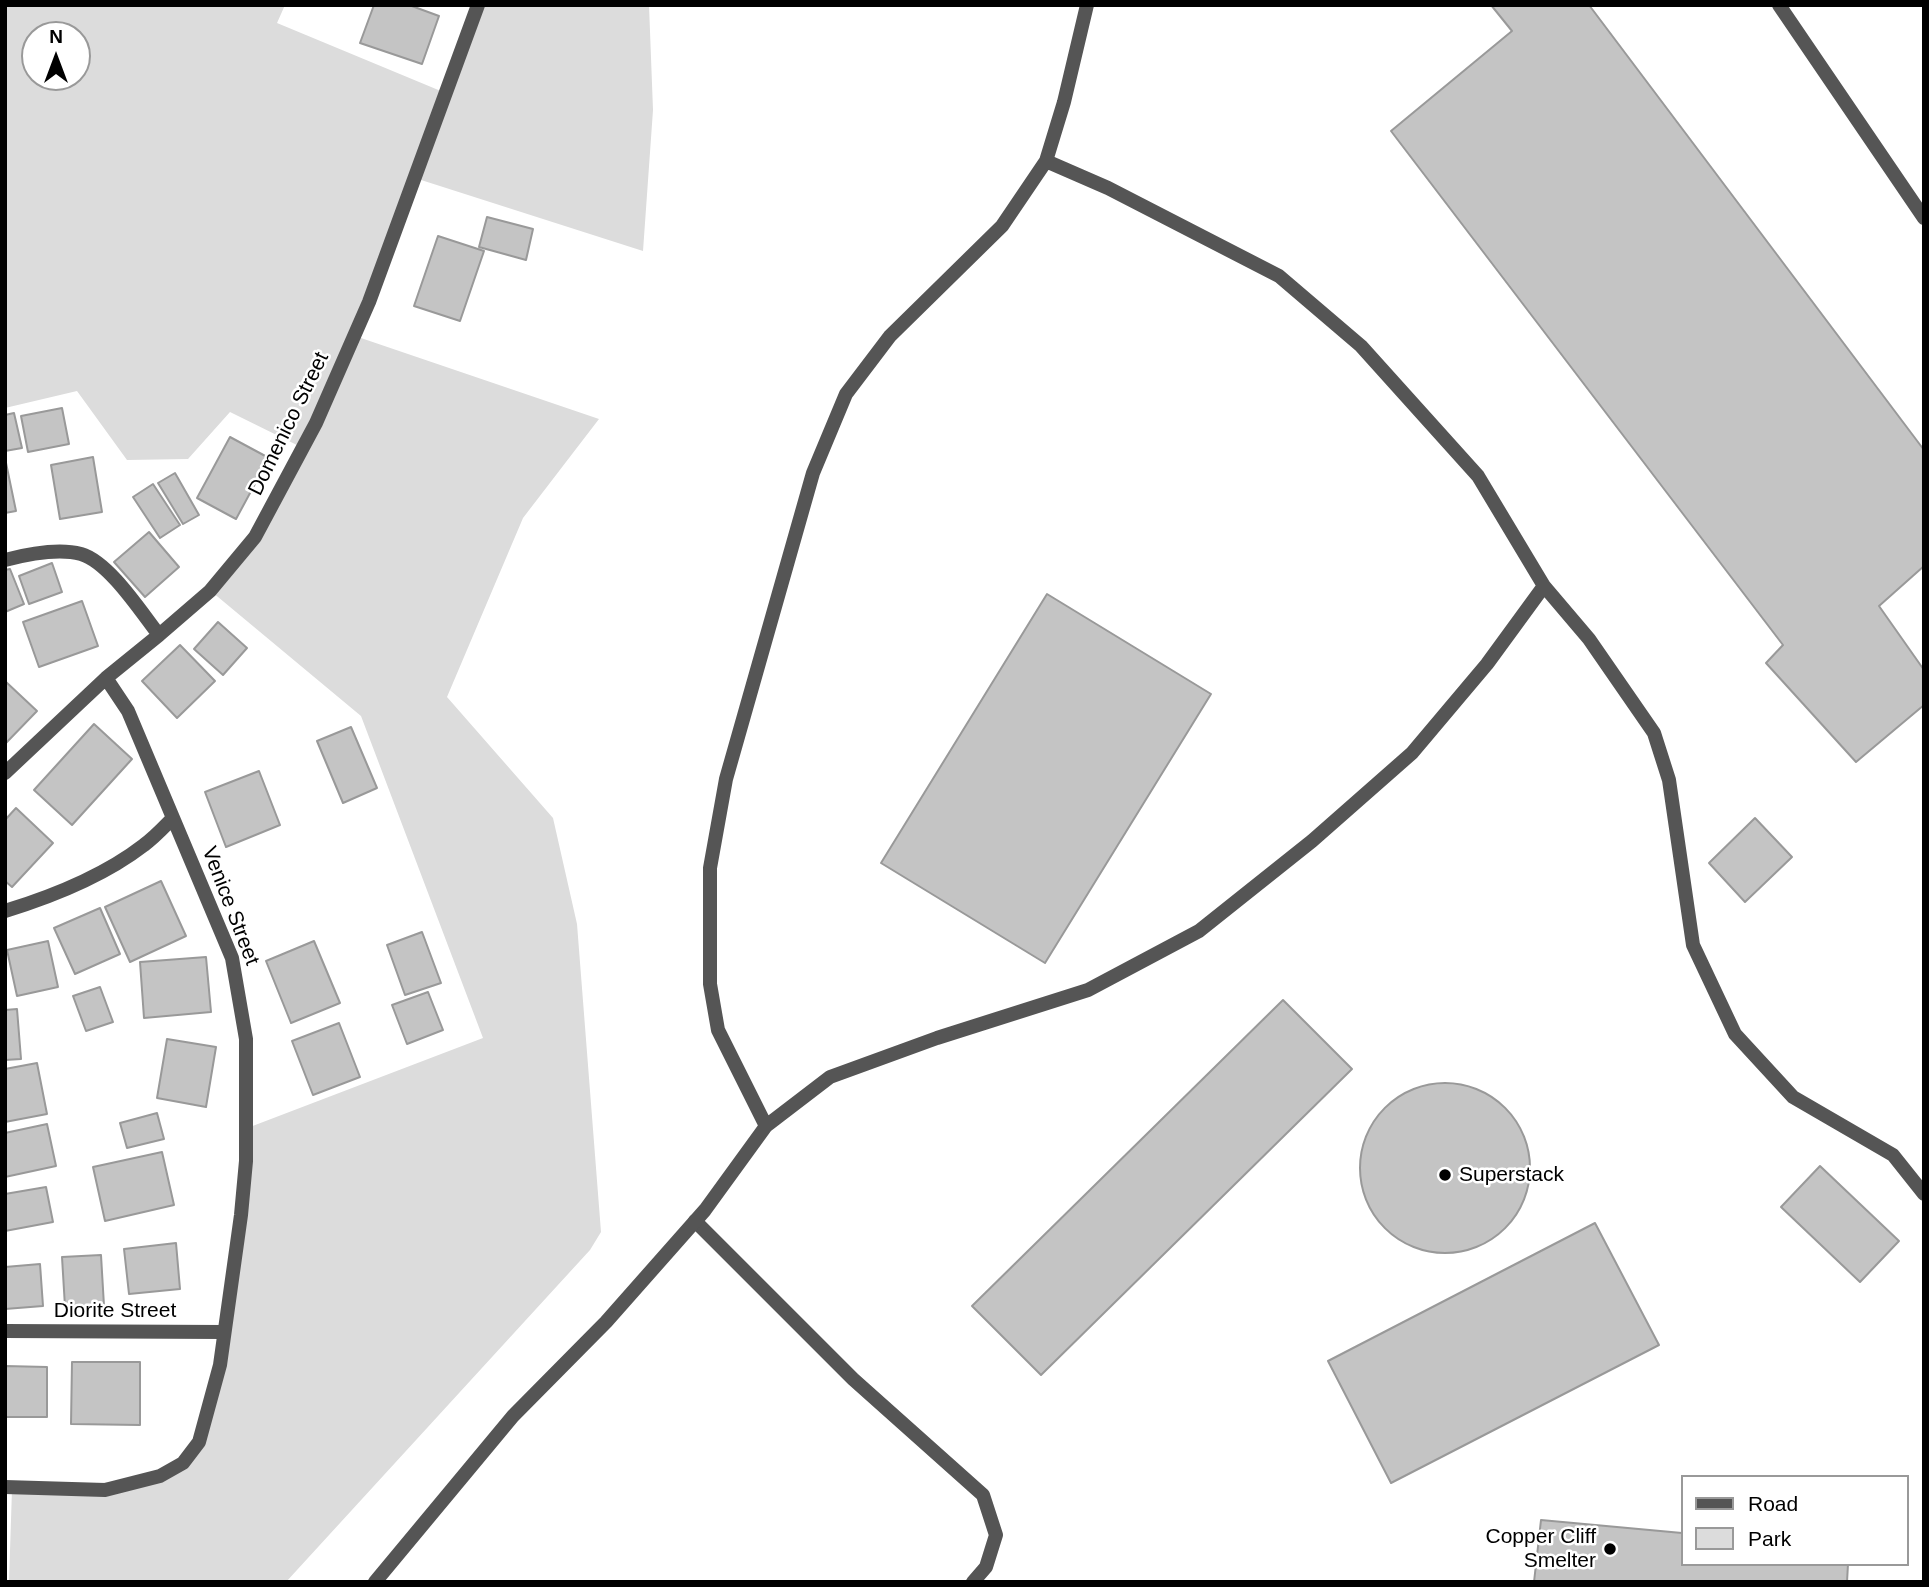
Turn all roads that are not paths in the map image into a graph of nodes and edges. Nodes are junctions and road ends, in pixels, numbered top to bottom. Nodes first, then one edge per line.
1 (478, 5) edge
2 (1087, 5) edge
3 (1779, 5) edge
4 (1046, 161) junction
5 (1924, 218) edge
6 (5, 560) edge
7 (1545, 586) junction
8 (159, 635) junction
9 (106, 678) junction
10 (5, 772) edge
11 (173, 818) junction
12 (5, 911) edge
13 (766, 1126) junction
14 (1924, 1195) edge
15 (695, 1221) junction
16 (5, 1331) edge
17 (224, 1332) junction
18 (5, 1487) edge
19 (375, 1582) edge
20 (972, 1582) edge

1 - 8 street, Domenico Street
2 - 4 street
3 - 5 street
4 - 7 street
4 - 13 street
6 - 8 street
7 - 13 street
7 - 14 street
8 - 9 street, Domenico Street
9 - 10 street, Domenico Street
9 - 11 street, Venice Street
11 - 12 street
11 - 17 street, Venice Street
13 - 15 street
15 - 19 street
15 - 20 street
16 - 17 street, Diorite Street
17 - 18 street, Venice Street

